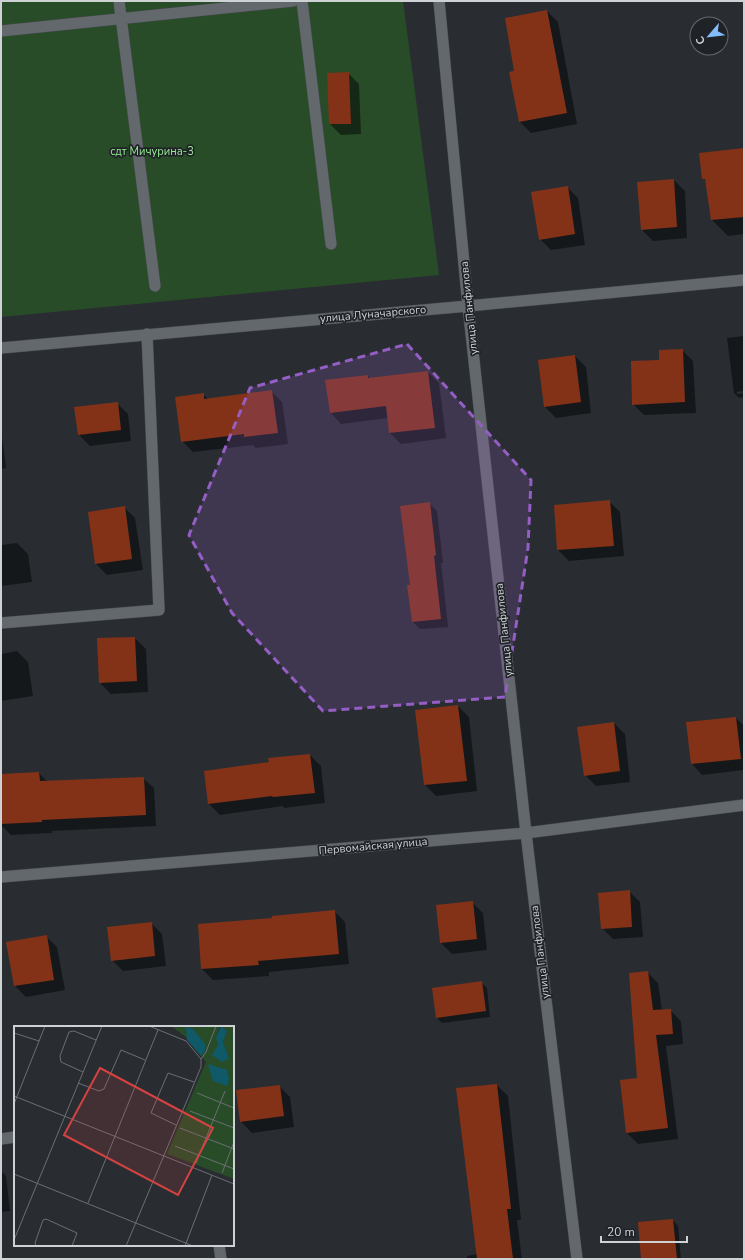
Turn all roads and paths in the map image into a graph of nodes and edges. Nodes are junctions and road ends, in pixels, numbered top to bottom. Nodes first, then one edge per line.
1 (119, 1) edge
2 (293, 1) edge
3 (302, 1) edge
4 (439, 1) edge
5 (122, 19) junction
6 (1, 31) edge
7 (331, 244) dead end
8 (744, 280) edge
9 (154, 286) dead end
10 (468, 306) junction
11 (146, 334) junction
12 (1, 348) edge
13 (1, 623) edge
14 (744, 805) edge
15 (526, 833) junction
16 (1, 877) edge
17 (14, 1138) edge
18 (1, 1139) edge
19 (218, 1246) edge
20 (221, 1259) edge
21 (578, 1259) edge

1 - 5 street
2 - 5 street
3 - 7 street
4 - 10 street, улица Панфилова
5 - 6 street
5 - 9 street
8 - 10 street, улица Луначарского
10 - 11 street, улица Луначарского
10 - 15 street, улица Панфилова
11 - 12 street, улица Луначарского
11 - 13 street
14 - 15 street, Первомайская улица
15 - 16 street, Первомайская улица
15 - 21 street, улица Панфилова
17 - 18 street
19 - 20 street

